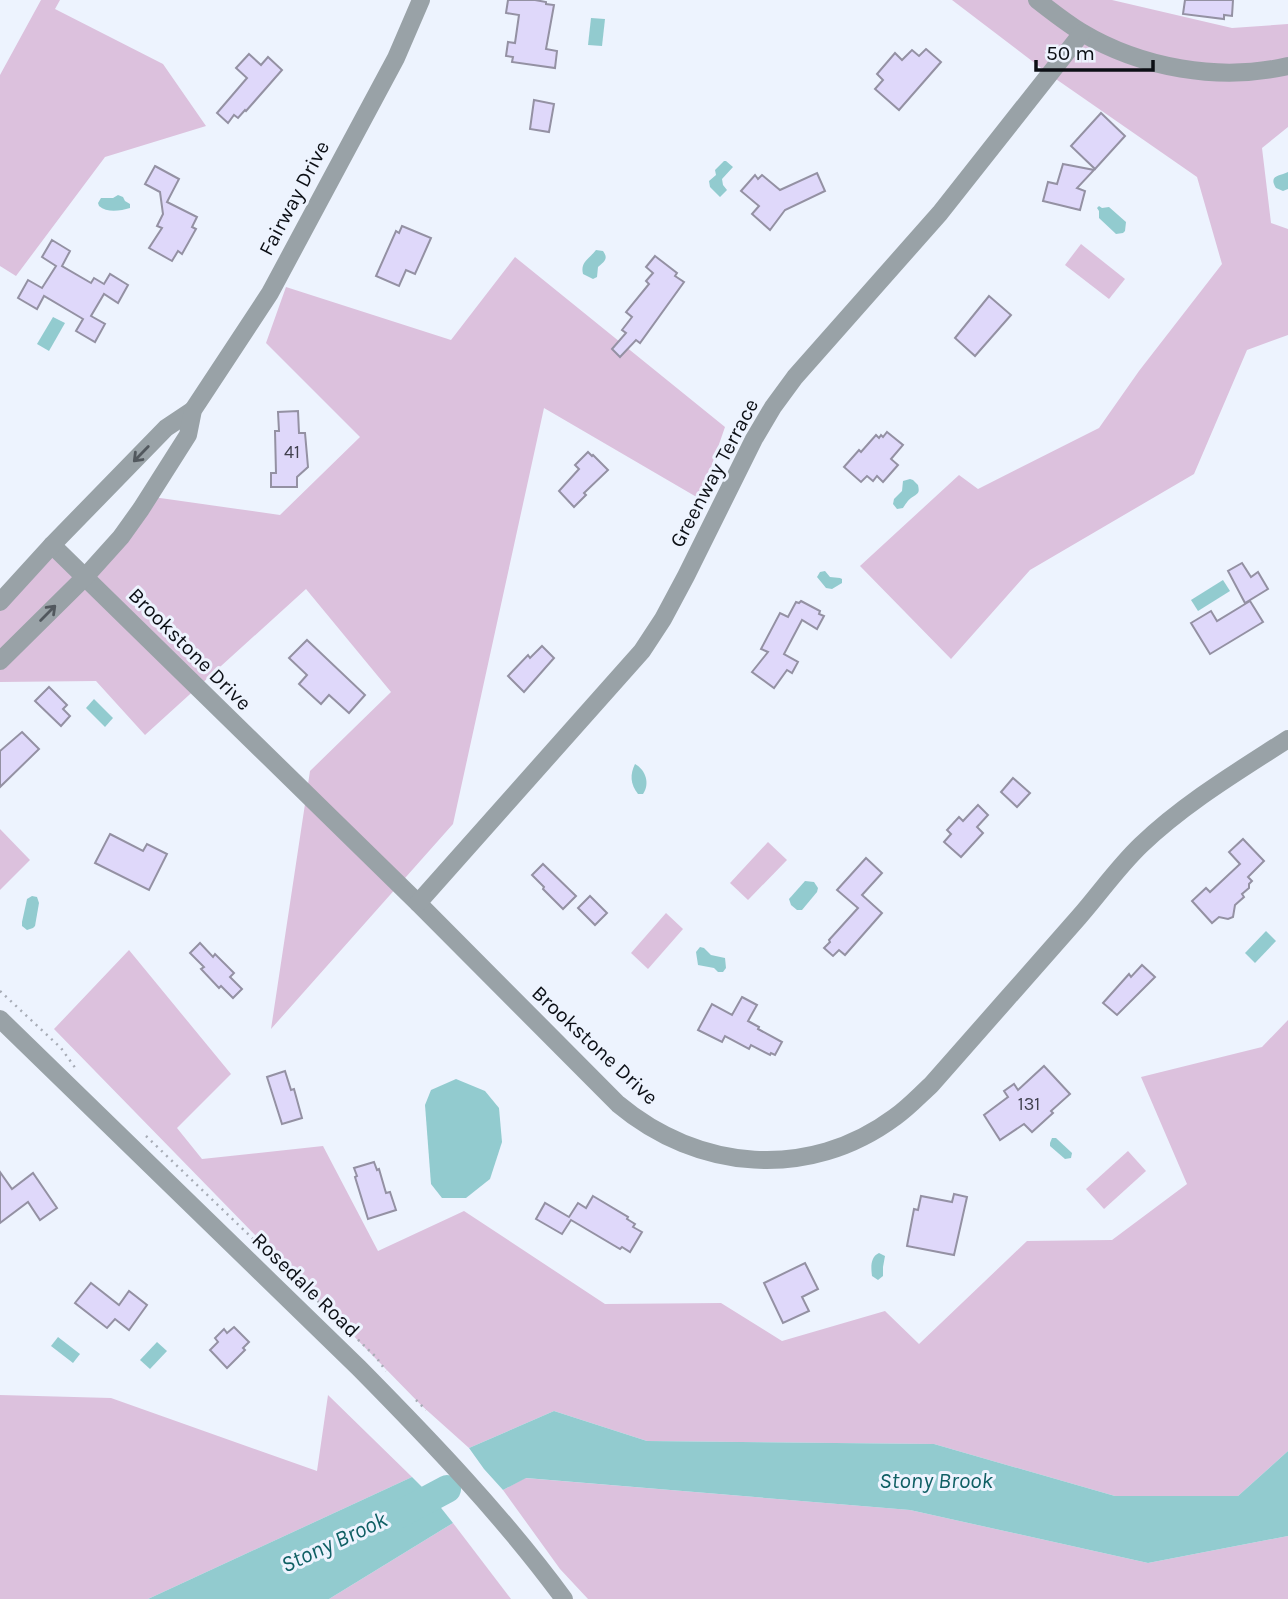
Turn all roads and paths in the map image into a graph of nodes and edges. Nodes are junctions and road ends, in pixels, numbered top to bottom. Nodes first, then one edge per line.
1 (421, 0) edge
2 (1037, 0) edge
3 (1082, 33) junction
4 (1288, 66) edge
5 (193, 410) junction
6 (52, 545) junction
7 (85, 577) junction
8 (0, 601) edge
9 (0, 662) edge
10 (1288, 740) edge
11 (418, 903) junction
12 (0, 991) edge
13 (0, 1019) edge
14 (83, 1076) dead end
15 (144, 1135) dead end
16 (388, 1372) dead end
17 (412, 1397) dead end
18 (428, 1413) dead end
19 (564, 1599) edge

1 - 5 street, Fairway Drive
2 - 3 street
3 - 4 street
3 - 11 street, Greenway Terrace
5 -> 6 street, Fairway Drive
5 - 7 street, Fairway Drive
6 - 7 street, Brookstone Drive
6 - 8 street, Fairway Drive
9 -> 7 street, Fairway Drive
7 - 11 street, Brookstone Drive
10 - 11 street, Brookstone Drive
12 - 14 path
13 - 19 street, Rosedale Road
15 - 16 path
17 - 18 path

